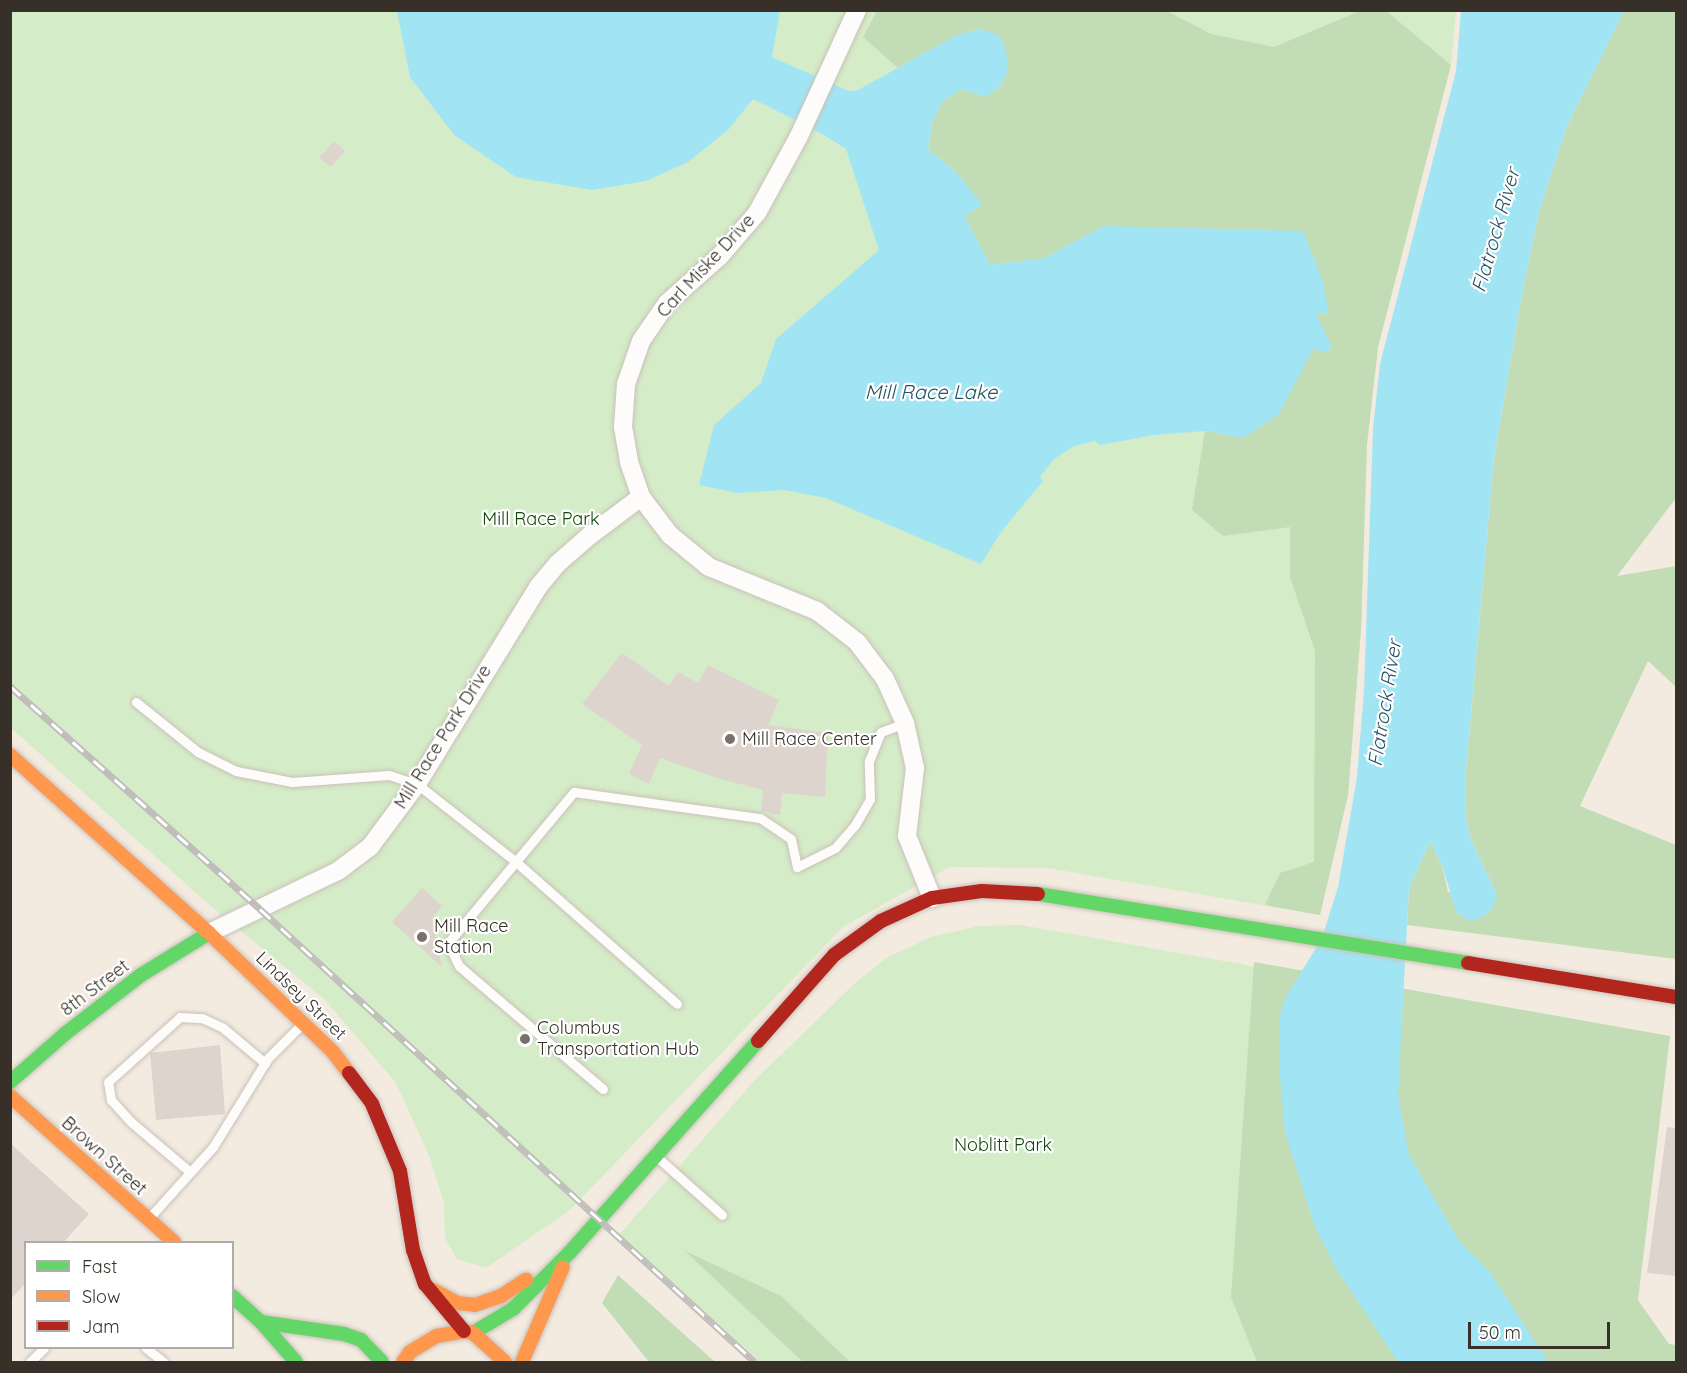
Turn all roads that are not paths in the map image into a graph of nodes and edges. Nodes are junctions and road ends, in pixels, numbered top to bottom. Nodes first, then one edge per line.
1 (857, 10) edge
2 (641, 497) junction
3 (136, 702) dead end
4 (904, 723) junction
5 (10, 755) edge
6 (417, 784) junction
7 (515, 861) junction
8 (932, 898) junction
9 (209, 933) junction
10 (1677, 997) edge
11 (676, 1004) dead end
12 (303, 1023) junction
13 (265, 1063) junction
14 (10, 1082) edge
15 (603, 1089) dead end
16 (10, 1096) edge
17 (656, 1155) junction
18 (190, 1173) junction
19 (722, 1215) dead end
20 (148, 1219) junction
21 (173, 1241) edge
22 (570, 1252) junction
23 (425, 1284) junction
24 (234, 1298) edge
25 (261, 1322) junction
26 (468, 1332) junction
27 (42, 1349) edge
28 (148, 1349) edge
29 (30, 1362) edge
30 (163, 1362) edge
31 (296, 1362) edge
32 (382, 1362) edge
33 (403, 1362) edge
34 (505, 1362) edge
35 (522, 1362) edge

1 - 2 street, Carl Miske Drive
2 - 4 street, Carl Miske Drive
2 - 6 street, Mill Race Park Drive
3 - 6 lane
4 - 7 lane
4 - 8 street, Carl Miske Drive
5 - 9 main road, Lindsey Street
6 - 7 lane
6 - 9 street, Mill Race Park Drive
7 - 11 lane
7 - 15 lane
8 - 10 main road
8 - 17 main road
9 - 12 main road, Lindsey Street
9 - 14 main road, 8th Street
12 - 13 lane
12 - 23 main road, Lindsey Street
13 - 18 lane
13 - 18 lane
16 - 20 main road, Brown Street
17 - 19 lane
17 - 22 main road
18 - 20 lane
20 - 21 main road, Brown Street
22 - 23 main road
22 - 26 main road
22 - 35 main road
23 - 26 main road, Lindsey Street
24 - 25 main road
25 - 31 main road
25 - 32 main road
26 - 33 main road
26 - 34 main road, Lindsey Street
27 - 29 lane
28 - 30 lane

